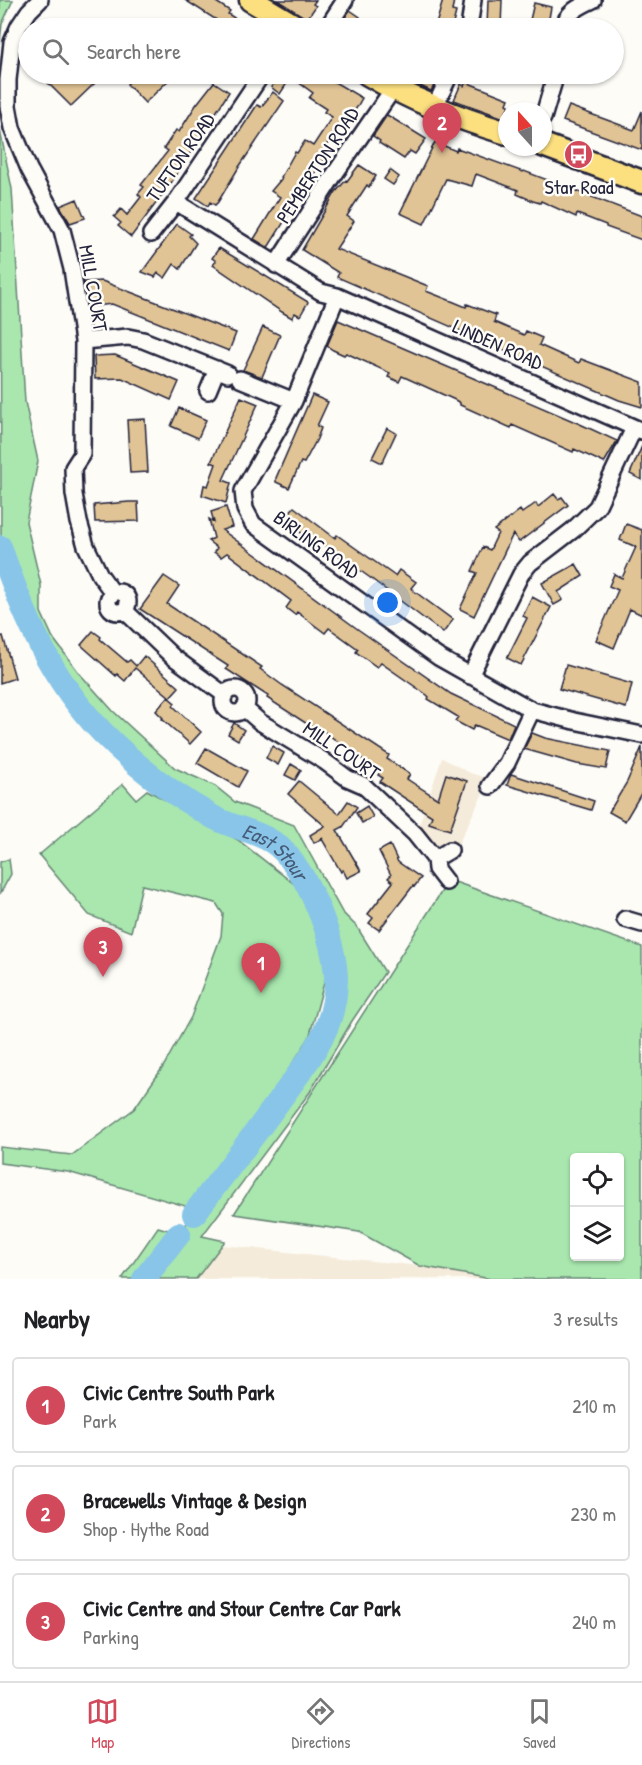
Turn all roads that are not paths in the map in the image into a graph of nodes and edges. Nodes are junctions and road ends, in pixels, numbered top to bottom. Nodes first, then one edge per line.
1 (39, 0) edge
2 (251, 0) edge
3 (345, 0) edge
4 (473, 0) edge
5 (593, 0) edge
6 (24, 18) edge
7 (279, 18) edge
8 (333, 18) edge
9 (470, 18) edge
10 (567, 18) edge
11 (18, 30) edge
12 (255, 84) edge
13 (385, 84) edge
14 (446, 84) edge
15 (553, 84) edge
16 (393, 89) junction
17 (548, 102) edge
18 (435, 109) junction
19 (498, 131) edge
20 (552, 148) edge
21 (642, 182) edge
22 (176, 202) junction
23 (151, 234) dead end
24 (276, 266) junction
25 (337, 296) junction
26 (83, 341) junction
27 (228, 374) junction
28 (208, 391) dead end
29 (294, 401) junction
30 (638, 429) edge
31 (470, 676) junction
32 (532, 710) junction
33 (642, 735) edge
34 (489, 786) dead end
35 (450, 850) dead end
36 (435, 859) junction
37 (446, 882) dead end

1 - 6 street, MILL COURT
2 - 7 main road
3 - 8 street
4 - 9 street
5 - 10 street
11 - 26 street, MILL COURT
12 - 22 street, TUFTON ROAD
13 - 16 main road
14 - 18 street
15 - 17 street
16 - 18 main road
16 - 24 street, PEMBERTON ROAD
18 - 19 main road
20 - 21 main road
22 - 23 street, TUFTON ROAD
22 - 24 street, LINDEN ROAD
24 - 25 street, LINDEN ROAD
25 - 29 street, BIRLING ROAD
25 - 30 street, LINDEN ROAD
26 - 27 street
26 - 36 street, MILL COURT
27 - 28 street
27 - 29 street
29 - 31 street, BIRLING ROAD
30 - 31 street
31 - 32 street, BIRLING ROAD
32 - 33 street, BIRLING ROAD
32 - 34 street
35 - 36 street
36 - 37 street, MILL COURT

